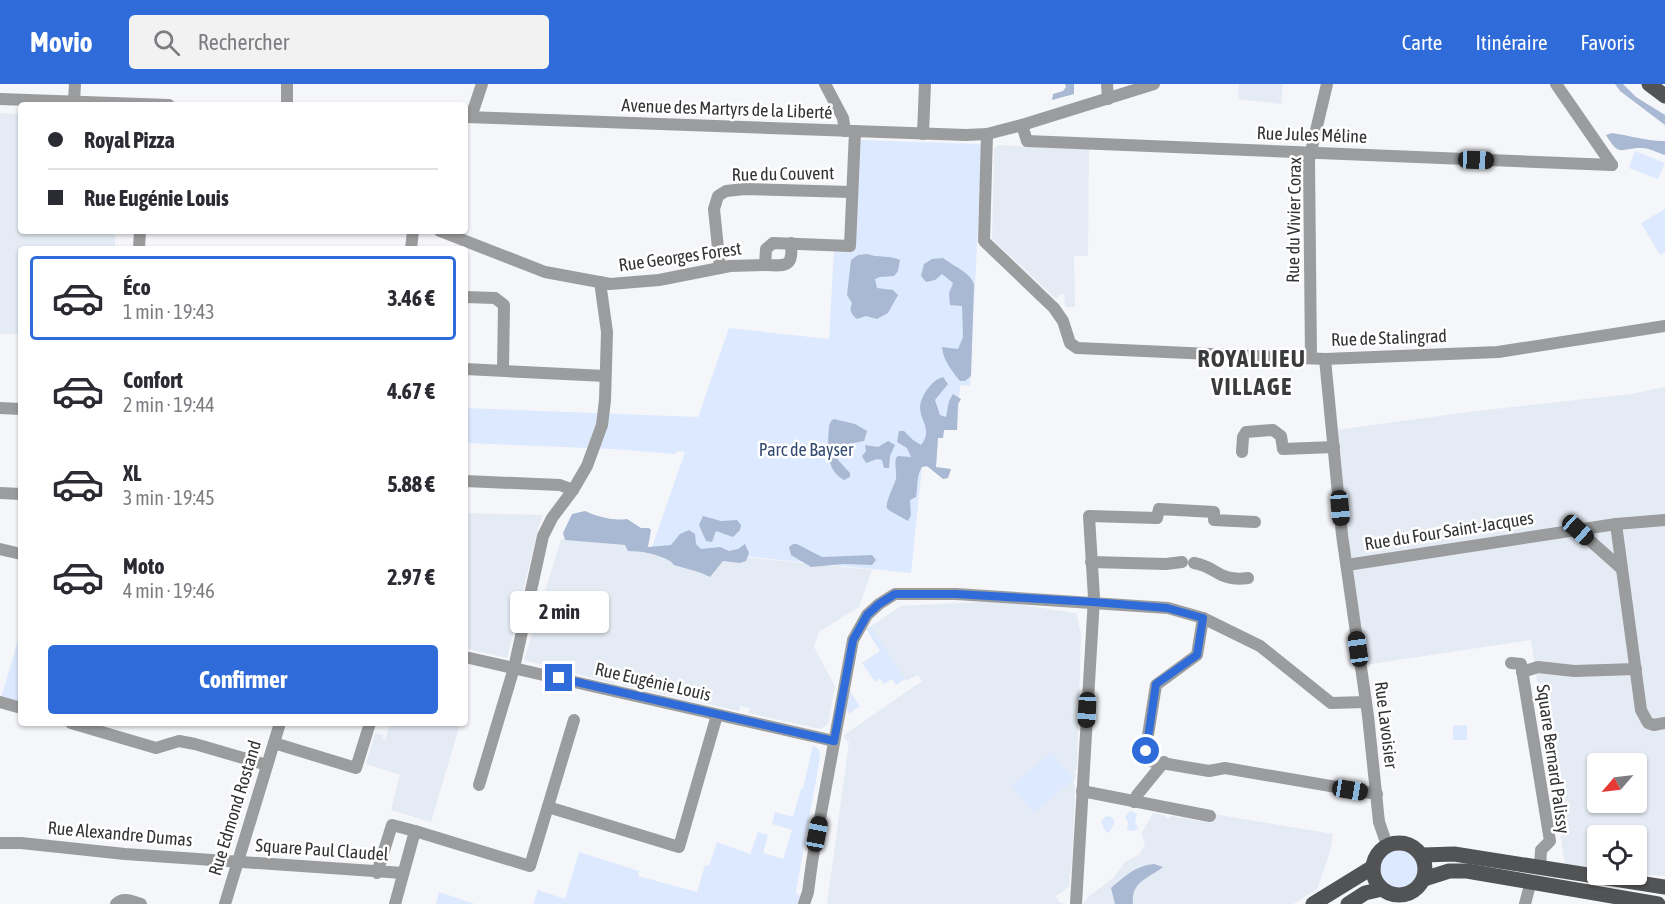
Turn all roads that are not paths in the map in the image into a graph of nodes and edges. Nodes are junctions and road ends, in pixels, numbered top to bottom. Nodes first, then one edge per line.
1 (75, 84) edge
2 (287, 84) edge
3 (482, 84) edge
4 (825, 84) edge
5 (925, 84) edge
6 (1107, 84) edge
7 (1154, 84) edge
8 (1327, 84) edge
9 (1556, 84) edge
10 (1650, 84) edge
11 (1665, 96) edge
12 (0, 99) edge
13 (1108, 99) junction
14 (74, 101) junction
15 (92, 102) edge
16 (286, 102) edge
17 (468, 117) edge
18 (1022, 125) junction
19 (850, 131) junction
20 (923, 134) junction
21 (987, 134) junction
22 (1311, 154) junction
23 (852, 192) junction
24 (448, 234) edge
25 (791, 243) junction
26 (765, 265) junction
27 (720, 268) junction
28 (600, 282) junction
29 (468, 297) edge
30 (1665, 326) edge
31 (1311, 358) junction
32 (1324, 359) junction
33 (468, 369) edge
34 (503, 370) junction
35 (605, 376) junction
36 (0, 408) edge
37 (18, 409) edge
38 (1334, 447) junction
39 (1242, 452) dead end
40 (468, 481) edge
41 (573, 490) junction
42 (0, 493) edge
43 (18, 494) edge
44 (1665, 520) edge
45 (1255, 522) dead end
46 (1616, 524) junction
47 (1578, 530) junction
48 (0, 549) edge
49 (18, 553) edge
50 (1091, 562) junction
51 (1347, 565) junction
52 (1622, 569) junction
53 (1248, 578) dead end
54 (1093, 602) junction
55 (1203, 618) junction
56 (468, 658) edge
57 (1511, 663) dead end
58 (514, 668) junction
59 (1636, 669) junction
60 (1522, 672) junction
61 (0, 702) edge
62 (1366, 702) junction
63 (18, 707) edge
64 (717, 715) junction
65 (574, 720) dead end
66 (1665, 723) edge
67 (81, 726) edge
68 (279, 726) edge
69 (369, 726) edge
70 (834, 741) junction
71 (274, 743) junction
72 (1164, 762) junction
73 (267, 765) junction
74 (479, 786) dead end
75 (1082, 791) junction
76 (1377, 794) junction
77 (1134, 802) junction
78 (548, 807) junction
79 (1210, 816) dead end
80 (415, 831) junction
81 (0, 843) edge
82 (1387, 845) junction
83 (1423, 855) junction
84 (238, 861) junction
85 (1373, 867) junction
86 (377, 873) junction
87 (403, 873) junction
88 (1533, 878) junction
89 (1424, 879) junction
90 (1663, 886) edge
91 (1382, 889) junction
92 (806, 898) edge
93 (1639, 901) junction
94 (116, 904) edge
95 (141, 904) edge
96 (225, 904) edge
97 (395, 904) edge
98 (814, 904) edge
99 (1076, 904) edge
100 (1313, 904) edge
101 (1348, 904) edge
102 (1525, 904) edge
103 (1534, 904) edge
104 (1658, 904) edge

1 - 14 street
2 - 16 street
3 - 17 street
4 - 19 street
5 - 20 street
6 - 13 street
7 - 13 street, Avenue des Martyrs de la Liberté
8 - 22 street, Rue du Vivier Corax
9 - 22 street, Rue Jules Méline
10 - 11 main road
12 - 14 street
13 - 18 street, Avenue des Martyrs de la Liberté
14 - 15 street
17 - 19 street, Avenue des Martyrs de la Liberté
18 - 21 street, Avenue des Martyrs de la Liberté
18 - 22 street, Rue Jules Méline
19 - 20 street, Avenue des Martyrs de la Liberté
19 - 23 street, Rue Georges Forest
20 - 21 street, Avenue des Martyrs de la Liberté
21 - 31 street, Rue de Stalingrad
22 - 31 street, Rue du Vivier Corax
23 - 25 street, Rue Georges Forest
23 - 27 street, Rue du Couvent
24 - 28 street, Rue Georges Forest
25 - 26 street, Rue Georges Forest
25 - 26 street, Rue Georges Forest
26 - 27 street, Rue Georges Forest
27 - 28 street, Rue Georges Forest
28 - 35 street
29 - 34 street
30 - 32 street, Rue de Stalingrad
31 - 32 street, Rue de Stalingrad
32 - 38 street, Rue Lavoisier
33 - 34 street
34 - 35 street
35 - 41 street
36 - 37 street
38 - 39 street
38 - 51 street, Rue Lavoisier
40 - 41 street
41 - 58 street
42 - 43 street
44 - 46 street, Rue du Four Saint-Jacques
45 - 50 street
46 - 47 street, Rue du Four Saint-Jacques
46 - 52 street
47 - 51 street, Rue du Four Saint-Jacques
47 - 52 street
48 - 49 street
50 - 53 street
50 - 54 street
51 - 62 street, Rue Lavoisier
52 - 59 street
54 - 55 street
54 - 70 street
54 - 75 street
55 - 62 street
55 - 72 street
56 - 58 street, Rue Eugénie Louis
57 - 60 street, Square Bernard Palissy
58 - 64 street, Rue Eugénie Louis
58 - 74 street
59 - 60 street
59 - 66 street
60 - 88 street, Square Bernard Palissy
61 - 63 street
62 - 76 street, Rue Lavoisier
64 - 70 street, Rue Eugénie Louis
64 - 78 street
65 - 78 street
67 - 73 street
68 - 71 street, Rue Edmond Rostand
69 - 71 street
70 - 92 street
71 - 73 street, Rue Edmond Rostand
72 - 76 street
72 - 77 street
73 - 84 street, Rue Edmond Rostand
75 - 77 street
75 - 99 street
76 - 82 street, Rue Lavoisier
77 - 79 street
78 - 80 street
80 - 86 street
80 - 87 street
81 - 84 street, Rue Alexandre Dumas
82 - 83 main road
82 - 85 main road
83 - 88 main road
83 - 89 main road
84 - 86 street, Square Paul Claudel
84 - 96 street, Rue Edmond Rostand
85 - 91 main road
85 - 100 main road
86 - 87 street, Square Paul Claudel
87 - 97 street
88 - 89 main road
88 - 90 main road
88 - 93 main road
88 - 102 street
88 - 103 street
89 - 91 main road
90 - 93 main road
91 - 101 main road
92 - 98 street
93 - 104 main road
94 - 95 street

